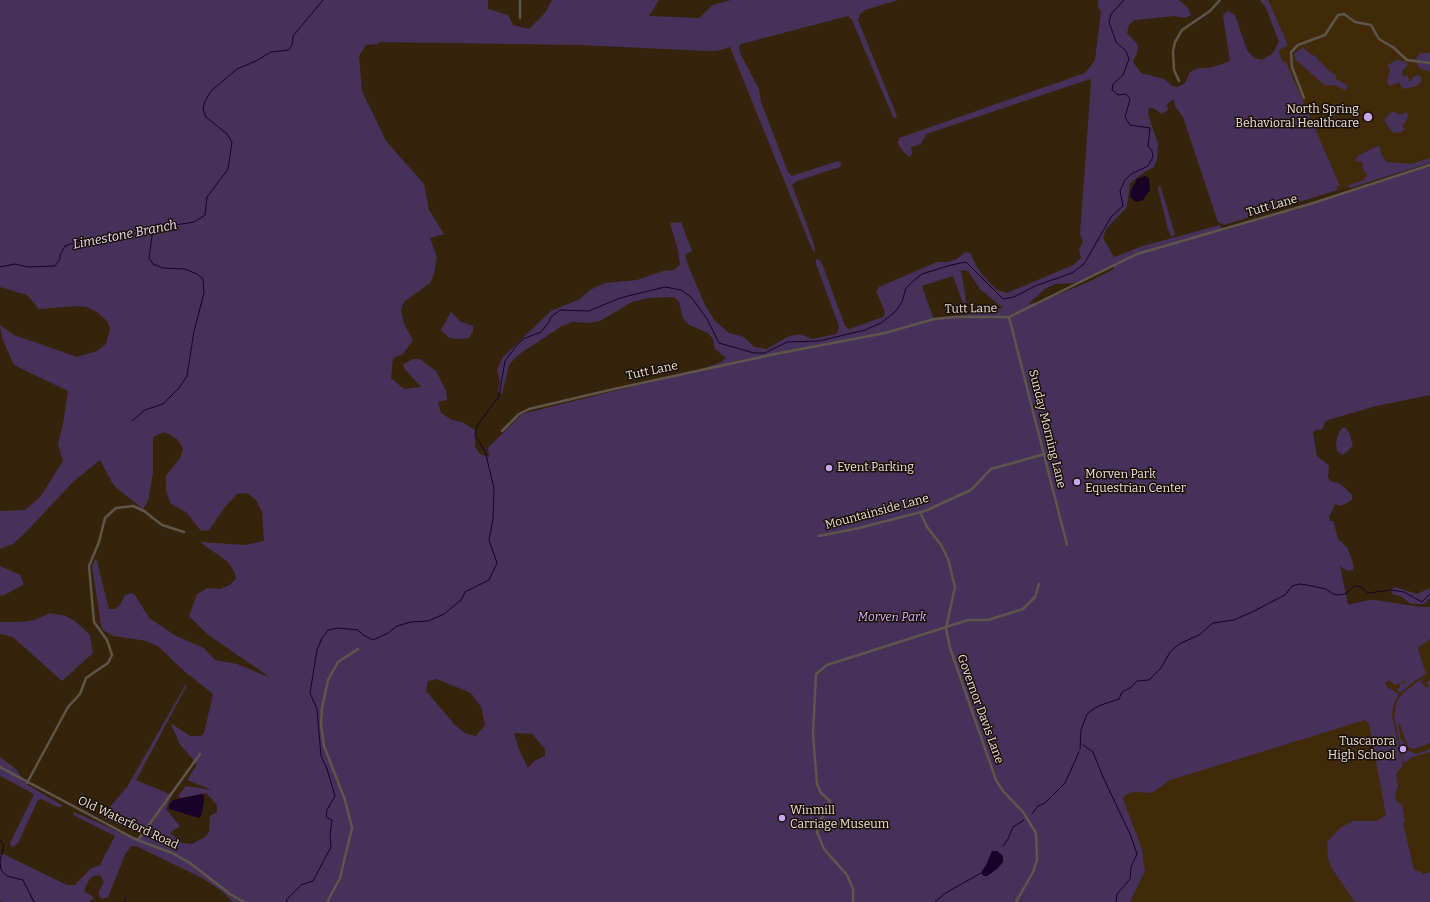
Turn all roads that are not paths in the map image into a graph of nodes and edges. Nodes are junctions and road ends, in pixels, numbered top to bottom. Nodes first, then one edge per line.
1 (520, 0) edge
2 (1220, 0) edge
3 (520, 18) dead end
4 (1430, 63) edge
5 (1178, 81) dead end
6 (1304, 98) dead end
7 (1430, 165) edge
8 (1008, 317) junction
9 (502, 431) dead end
10 (1045, 454) junction
11 (920, 512) junction
12 (184, 532) dead end
13 (819, 536) dead end
14 (1067, 545) dead end
15 (1039, 584) dead end
16 (946, 628) junction
17 (358, 649) dead end
18 (200, 754) dead end
19 (0, 767) edge
20 (27, 783) junction
21 (138, 840) junction
22 (244, 902) edge
23 (327, 902) edge
24 (853, 902) edge
25 (1016, 902) edge

1 - 3 street
2 - 5 street
4 - 6 street
7 - 8 street, Tutt Lane
8 - 9 street, Tutt Lane
8 - 10 street, Sunday Morning Lane
10 - 11 street, Mountainside Lane
10 - 14 street, Sunday Morning Lane
11 - 13 street, Mountainside Lane
11 - 16 street, Governor Davis Lane
12 - 20 street
15 - 16 street
16 - 24 street
16 - 25 street, Governor Davis Lane
17 - 23 street
18 - 21 street
19 - 20 street, Old Waterford Road
20 - 21 street, Old Waterford Road
21 - 22 street, Old Waterford Road

